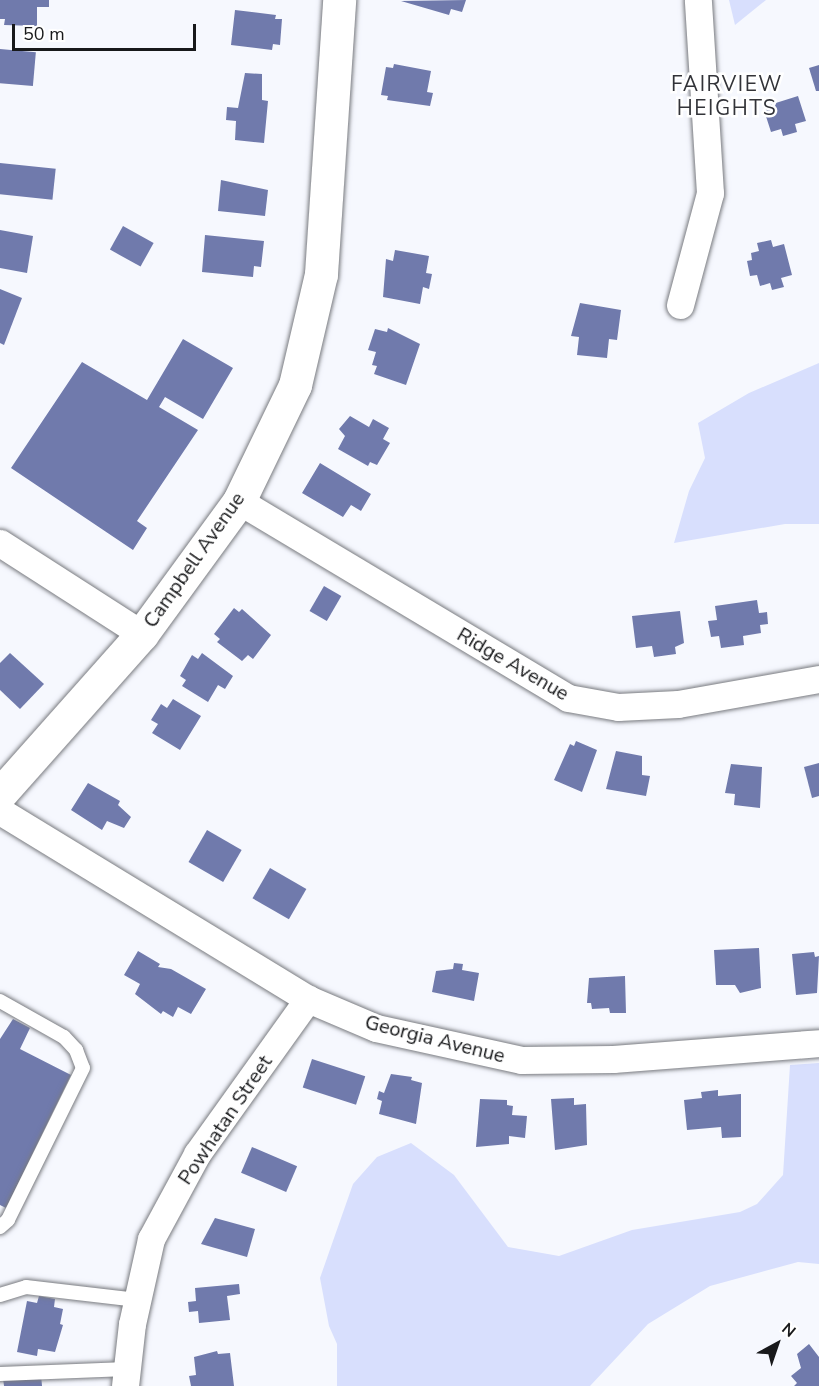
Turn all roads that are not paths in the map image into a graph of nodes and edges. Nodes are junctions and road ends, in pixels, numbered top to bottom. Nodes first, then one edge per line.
1 (339, 0) edge
2 (698, 0) edge
3 (680, 305) dead end
4 (238, 501) junction
5 (0, 543) edge
6 (142, 634) junction
7 (819, 679) edge
8 (0, 794) edge
9 (0, 811) edge
10 (308, 999) junction
11 (0, 1001) edge
12 (819, 1043) edge
13 (0, 1227) edge
14 (0, 1295) edge
15 (137, 1300) junction
16 (0, 1374) edge
17 (126, 1377) edge

1 - 4 main road, Campbell Avenue
2 - 3 street
4 - 6 main road, Campbell Avenue
4 - 7 street, Ridge Avenue
5 - 6 street
6 - 8 main road, Campbell Avenue
9 - 10 street, Georgia Avenue
10 - 12 street, Georgia Avenue
10 - 15 street, Powhatan Street
11 - 13 lane
14 - 15 lane
15 - 17 street, Powhatan Street
16 - 17 lane

